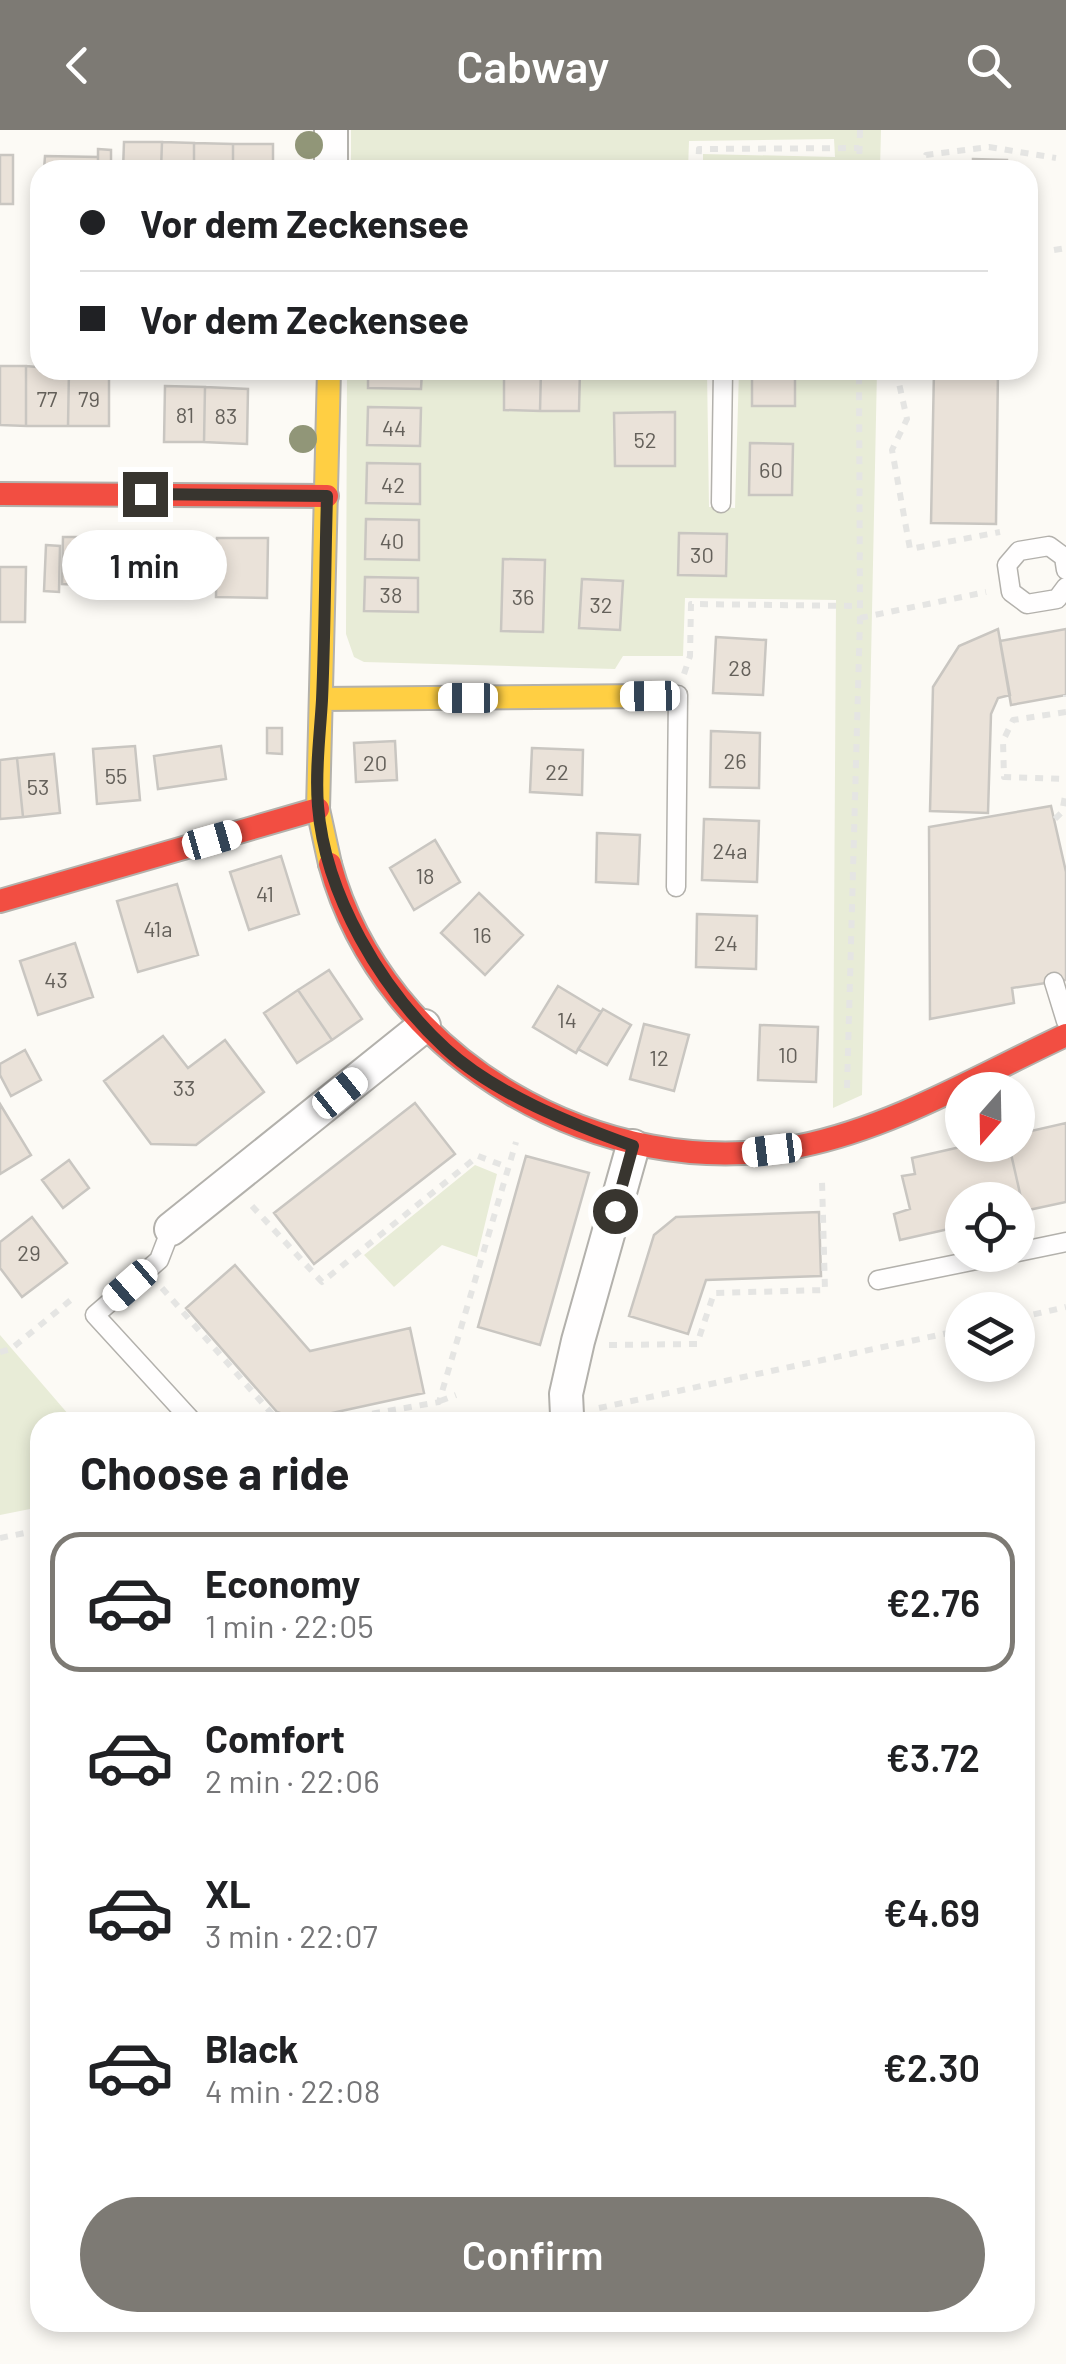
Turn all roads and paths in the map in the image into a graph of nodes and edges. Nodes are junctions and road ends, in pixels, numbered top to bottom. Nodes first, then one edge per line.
1 (331, 130) edge
2 (860, 130) edge
3 (859, 148) junction
4 (1056, 158) dead end
5 (331, 160) edge
6 (698, 160) edge
7 (859, 160) edge
8 (924, 160) edge
9 (1066, 248) edge
10 (1054, 250) dead end
11 (329, 380) edge
12 (722, 380) edge
13 (859, 380) edge
14 (898, 380) edge
15 (0, 494) edge
16 (327, 496) junction
17 (721, 503) dead end
18 (1008, 530) dead end
19 (1066, 570) edge
20 (1010, 587) junction
21 (1066, 587) edge
22 (860, 606) junction
23 (860, 618) junction
24 (650, 696) joint
25 (678, 696) junction
26 (322, 699) junction
27 (1066, 712) edge
28 (1066, 779) edge
29 (1066, 791) edge
30 (318, 809) junction
31 (1055, 819) dead end
32 (676, 887) dead end
33 (0, 901) edge
34 (1054, 982) dead end
35 (1066, 1021) edge
36 (424, 1026) junction
37 (1066, 1035) edge
38 (536, 1107) junction
39 (846, 1134) junction
40 (820, 1141) junction
41 (633, 1146) junction
42 (507, 1167) junction
43 (259, 1213) dead end
44 (171, 1228) joint
45 (1066, 1242) edge
46 (1035, 1248) edge
47 (945, 1266) edge
48 (146, 1270) junction
49 (878, 1280) dead end
50 (1066, 1308) edge
51 (1035, 1314) edge
52 (945, 1334) edge
53 (578, 1341) junction
54 (456, 1394) dead end
55 (439, 1402) junction
56 (184, 1412) edge
57 (270, 1412) edge
58 (382, 1412) edge
59 (567, 1412) edge
60 (581, 1412) edge
61 (30, 1532) edge
62 (0, 1538) edge

1 - 5 street
2 - 3 path
3 - 6 path
3 - 7 path
4 - 8 path
9 - 10 path
11 - 16 street
12 - 17 lane
13 - 22 path
14 - 18 path
15 - 16 street
16 - 26 street
19 - 20 lane
20 - 21 lane
20 - 23 path
22 - 23 path
22 - 25 path
23 - 39 path
24 - 25 lane
24 - 26 street
25 - 32 lane
26 - 30 street
27 - 28 path
29 - 31 path
30 - 33 street
30 - 36 street
34 - 35 lane
36 - 38 street
36 - 44 street
37 - 39 street
38 - 41 street
38 - 42 path
39 - 40 street
40 - 41 street
40 - 53 path
41 - 53 street
42 - 43 path
42 - 55 path
44 - 48 lane
45 - 46 lane
47 - 49 lane
48 - 56 lane
48 - 57 path
50 - 51 path
52 - 60 path
53 - 59 street
54 - 55 path
55 - 58 path
61 - 62 path

